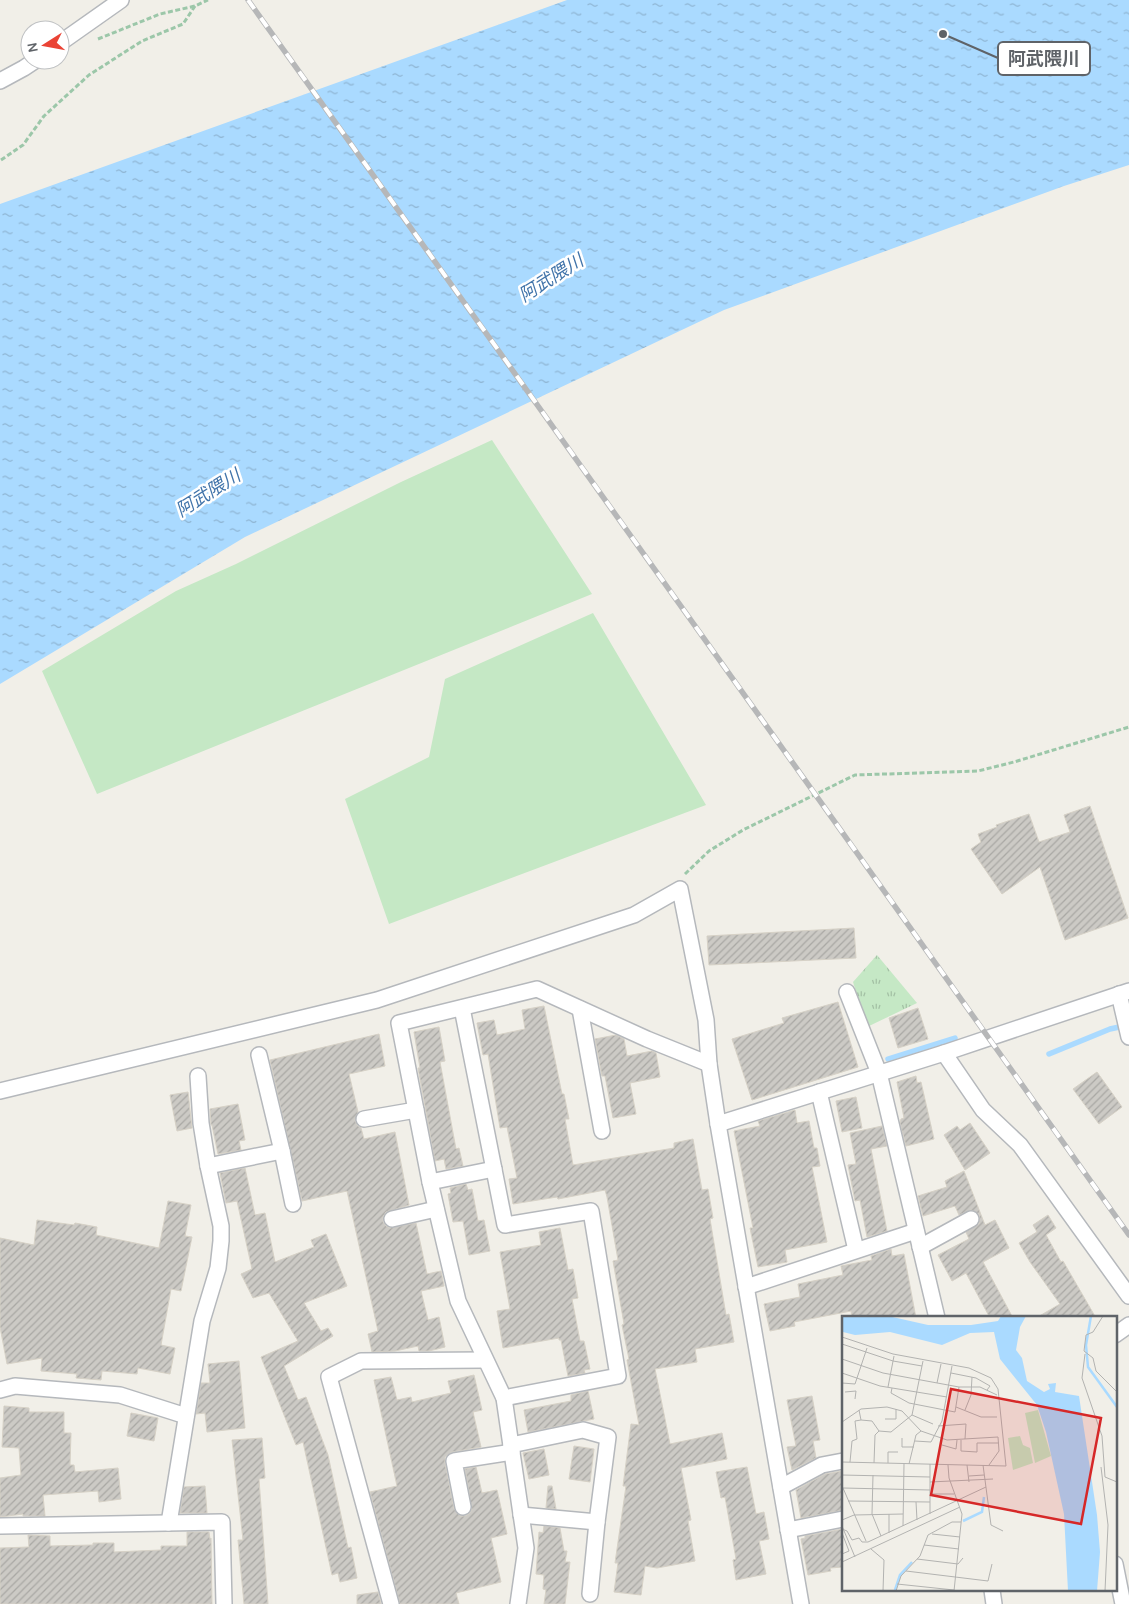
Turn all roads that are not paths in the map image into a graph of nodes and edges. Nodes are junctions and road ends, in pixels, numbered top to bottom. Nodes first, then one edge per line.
1 (121, 0) edge
2 (70, 36) edge
3 (20, 70) edge
4 (0, 81) edge
5 (846, 992) dead end
6 (1124, 992) edge
7 (462, 1008) junction
8 (580, 1009) junction
9 (1129, 1037) edge
10 (944, 1053) junction
11 (259, 1055) dead end
12 (709, 1064) junction
13 (879, 1073) junction
14 (198, 1076) dead end
15 (0, 1091) edge
16 (819, 1092) junction
17 (416, 1110) junction
18 (364, 1119) dead end
19 (718, 1124) junction
20 (602, 1131) dead end
21 (282, 1151) junction
22 (208, 1166) junction
23 (494, 1169) junction
24 (430, 1182) junction
25 (293, 1204) dead end
26 (436, 1209) junction
27 (392, 1218) dead end
28 (971, 1219) dead end
29 (916, 1231) junction
30 (920, 1247) junction
31 (856, 1250) junction
32 (746, 1287) junction
33 (1129, 1296) edge
34 (937, 1316) edge
35 (1129, 1325) edge
36 (1116, 1334) edge
37 (484, 1360) junction
38 (0, 1390) edge
39 (504, 1398) junction
40 (186, 1416) junction
41 (511, 1448) junction
42 (842, 1461) edge
43 (781, 1487) junction
44 (463, 1507) dead end
45 (521, 1515) junction
46 (842, 1520) edge
47 (597, 1522) junction
48 (169, 1523) junction
49 (0, 1526) edge
50 (788, 1530) junction
51 (1116, 1569) edge
52 (590, 1594) dead end
53 (224, 1604) edge
54 (391, 1604) edge
55 (518, 1604) edge
56 (801, 1604) edge
57 (1123, 1604) edge

1 - 2 street
3 - 4 street
5 - 13 street
6 - 9 street
6 - 10 street
7 - 8 street
7 - 17 street
7 - 23 street
8 - 12 street
8 - 20 street
10 - 13 street
10 - 33 street
11 - 21 street
12 - 15 street
12 - 19 street
13 - 16 street
13 - 29 street
14 - 22 street
16 - 19 street
16 - 31 street
17 - 18 street
17 - 24 street
19 - 32 street
21 - 22 street
21 - 25 street
22 - 40 street
23 - 24 street
23 - 39 street
24 - 26 street
26 - 27 street
26 - 37 street
28 - 30 street
29 - 30 street
29 - 31 street
30 - 34 street
31 - 32 street
32 - 43 street
35 - 36 street
37 - 39 street
37 - 54 street
38 - 40 street
39 - 41 street
40 - 48 street
41 - 44 street
41 - 45 street
41 - 47 street
42 - 43 street
43 - 50 street
45 - 47 street
45 - 55 street
46 - 50 street
47 - 52 street
48 - 49 street
48 - 53 street
50 - 56 street
51 - 57 street

